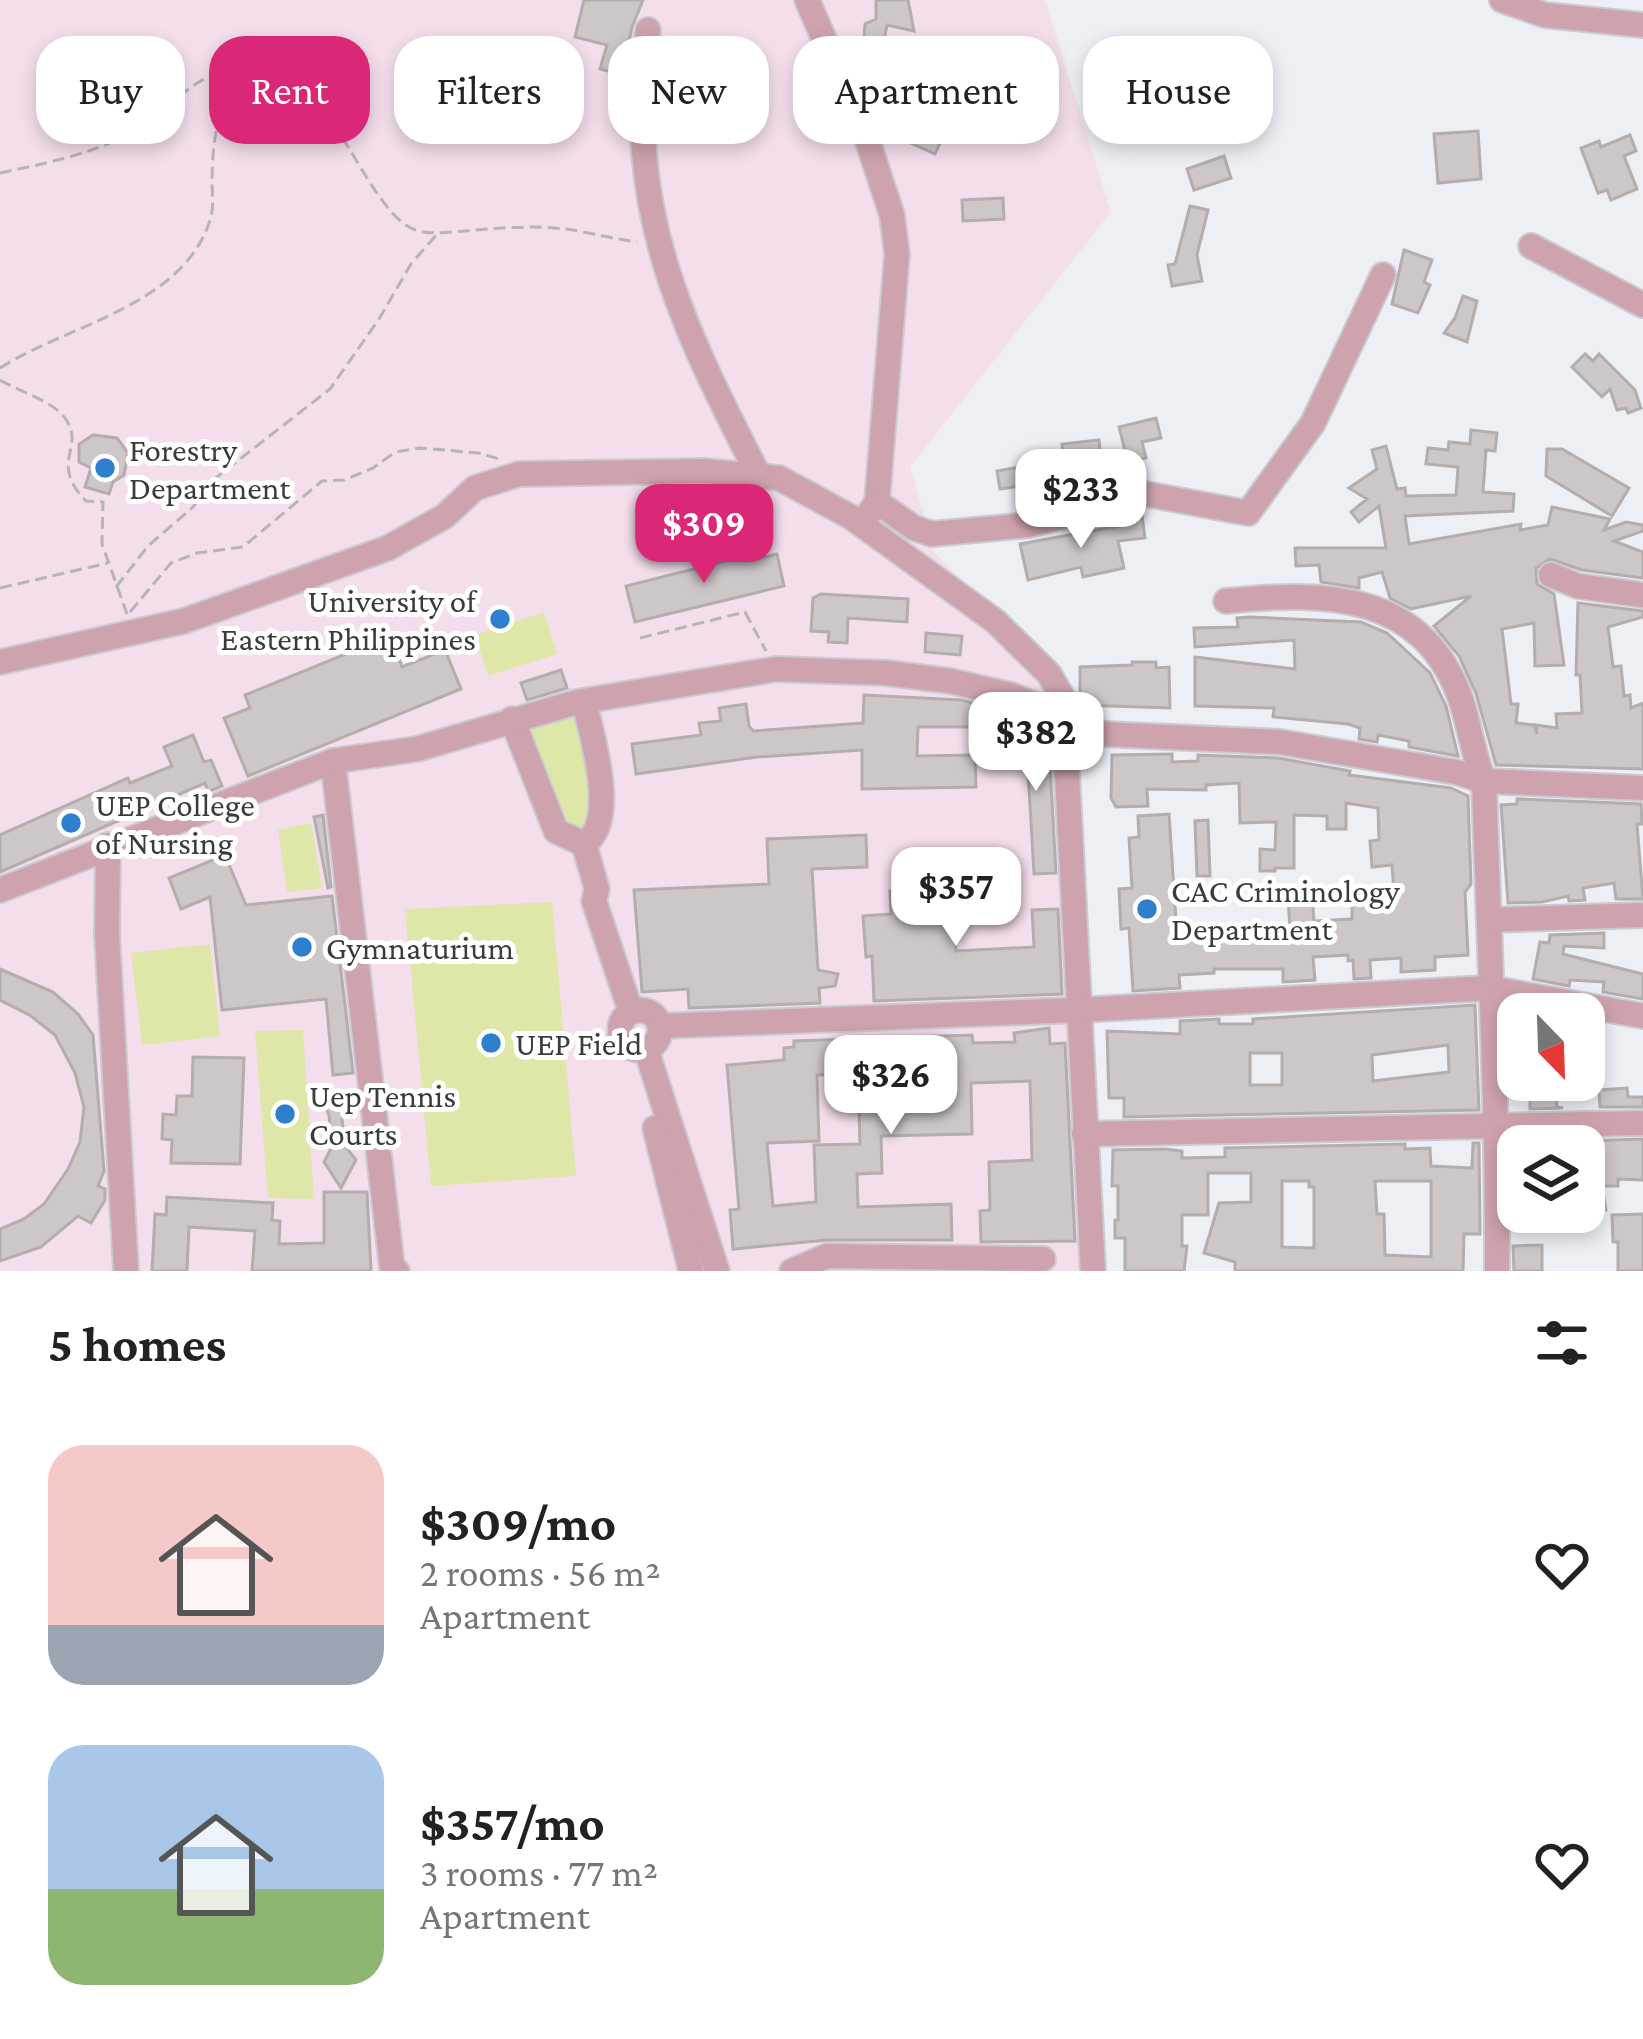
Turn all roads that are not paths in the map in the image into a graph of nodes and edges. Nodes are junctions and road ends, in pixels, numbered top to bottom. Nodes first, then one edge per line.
1 (808, 0) edge
2 (1502, 0) edge
3 (1643, 25) edge
4 (648, 30) dead end
5 (1532, 246) dead end
6 (1383, 275) dead end
7 (1643, 305) edge
8 (759, 476) junction
9 (878, 502) junction
10 (851, 517) junction
11 (1551, 575) dead end
12 (1643, 595) edge
13 (1226, 602) dead end
14 (0, 662) edge
15 (584, 701) junction
16 (1067, 718) junction
17 (512, 719) junction
18 (333, 761) junction
19 (1484, 781) junction
20 (1643, 788) edge
21 (584, 844) junction
22 (108, 845) junction
23 (0, 890) edge
24 (1643, 915) edge
25 (1489, 920) junction
26 (1489, 988) junction
27 (1078, 1010) junction
28 (634, 1011) junction
29 (1643, 1016) edge
30 (660, 1026) junction
31 (641, 1049) junction
32 (1498, 1123) junction
33 (1643, 1124) edge
34 (1084, 1134) junction
35 (665, 1135) junction
36 (1042, 1259) dead end
37 (392, 1270) edge
38 (126, 1271) edge
39 (691, 1271) edge
40 (717, 1271) edge
41 (793, 1271) edge
42 (1094, 1271) edge
43 (1497, 1271) edge

1 - 9 street
2 - 3 street
4 - 8 street
5 - 7 street
6 - 9 street
8 - 10 street
8 - 14 street
9 - 10 street
10 - 16 street
11 - 12 street
13 - 19 street
15 - 16 street
15 - 17 street
15 - 21 street
16 - 19 street
16 - 27 street
17 - 18 street
17 - 21 street
18 - 22 street
18 - 37 street
19 - 20 street
19 - 25 street
21 - 28 street
22 - 23 street
22 - 38 street
24 - 25 street
25 - 26 street
26 - 27 street
26 - 29 street
26 - 32 street
27 - 30 street
27 - 34 street
28 - 30 street
28 - 31 street
30 - 31 street
31 - 35 street
32 - 33 street
32 - 34 street
32 - 43 street
34 - 42 street
35 - 39 street
35 - 40 street
36 - 41 street

